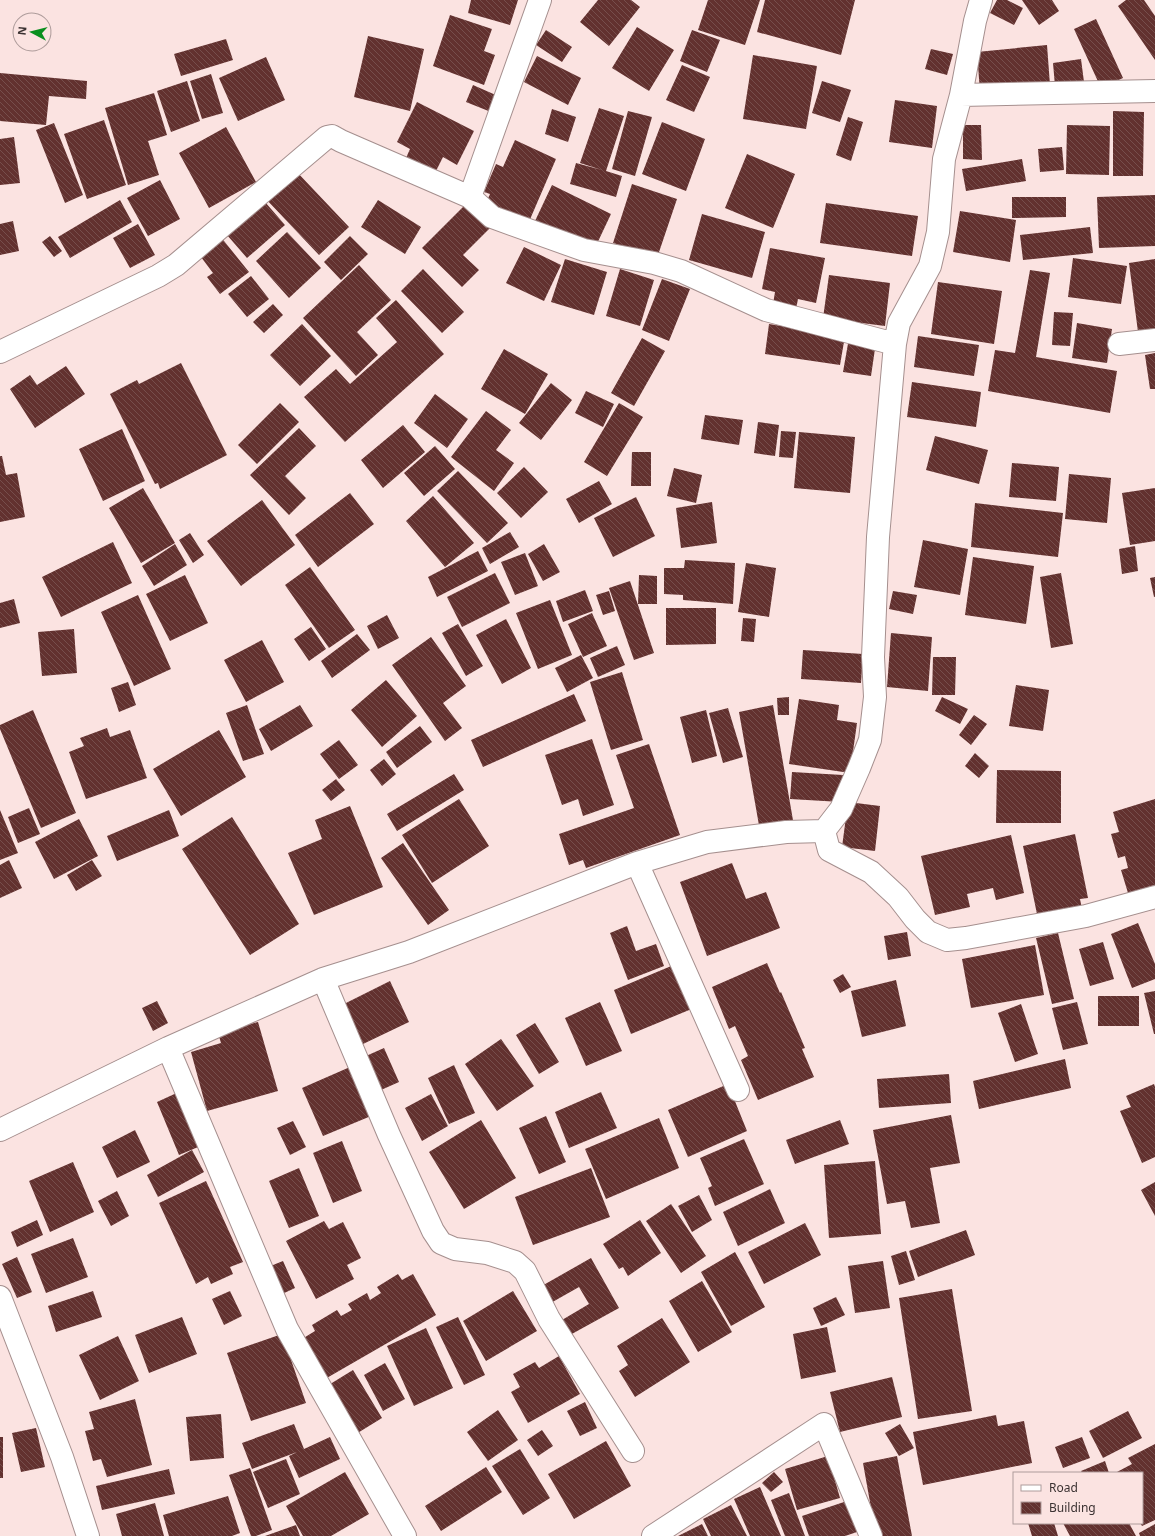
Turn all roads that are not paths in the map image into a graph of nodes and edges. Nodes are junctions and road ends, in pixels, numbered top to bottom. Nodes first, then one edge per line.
1 (540, 0) edge
2 (981, 0) edge
3 (1155, 91) edge
4 (961, 95) junction
5 (470, 197) junction
6 (1155, 340) edge
7 (895, 344) junction
8 (1119, 344) dead end
9 (0, 352) edge
10 (824, 831) junction
11 (636, 863) junction
12 (1155, 897) edge
13 (323, 979) junction
14 (168, 1048) junction
15 (738, 1090) dead end
16 (0, 1130) edge
17 (0, 1297) edge
18 (633, 1451) dead end
19 (88, 1536) edge
20 (405, 1536) edge
21 (653, 1536) edge
22 (871, 1536) edge

1 - 5 street
2 - 4 street
3 - 4 street
4 - 7 street
5 - 7 street
5 - 9 street
6 - 8 street
7 - 10 street
10 - 11 street
10 - 12 street
11 - 13 street
11 - 15 street
13 - 14 street
13 - 18 street
14 - 16 street
14 - 20 street
17 - 19 street
21 - 22 street

